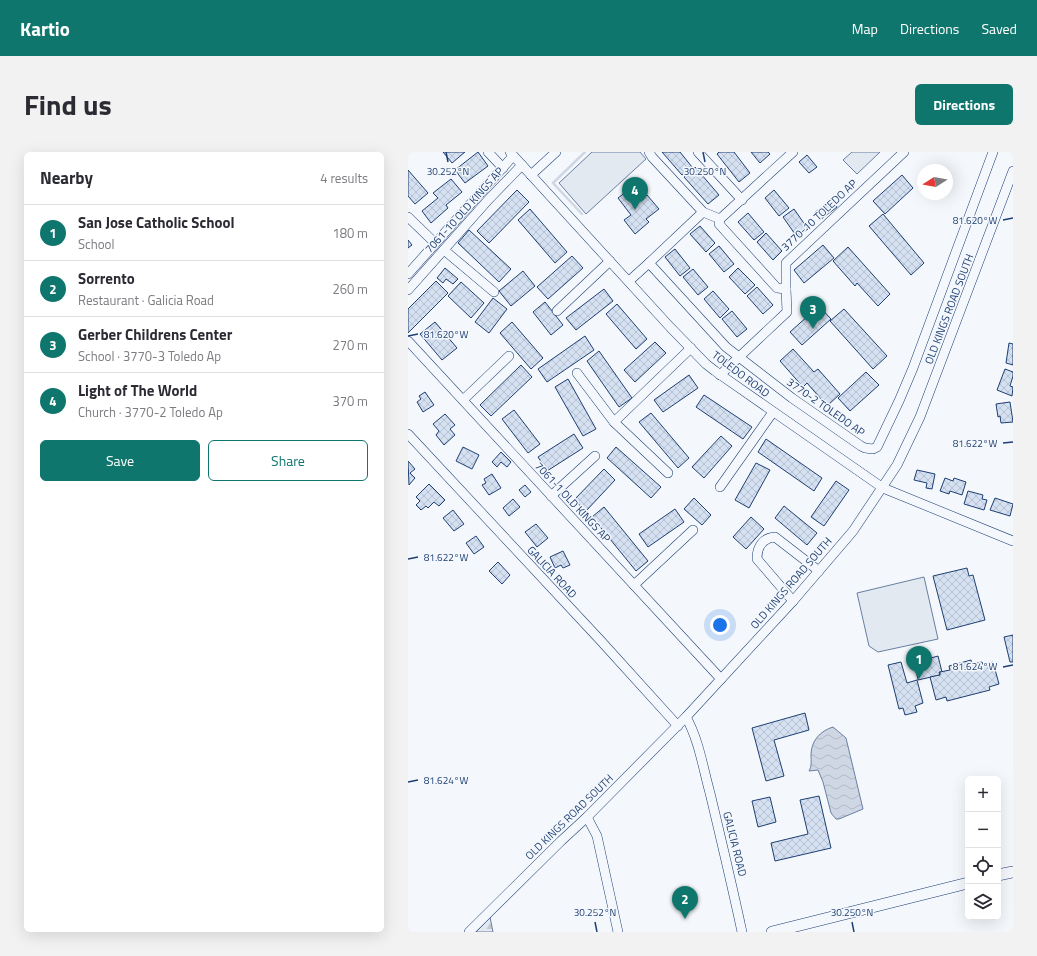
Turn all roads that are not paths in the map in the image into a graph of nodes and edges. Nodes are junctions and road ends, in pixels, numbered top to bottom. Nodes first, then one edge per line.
1 (488, 152) edge
2 (556, 152) edge
3 (649, 152) edge
4 (698, 152) edge
5 (904, 152) edge
6 (993, 152) edge
7 (790, 153) edge
8 (511, 154) edge
9 (522, 165) junction
10 (503, 168) junction
11 (1013, 171) edge
12 (531, 175) junction
13 (742, 200) junction
14 (703, 212) junction
15 (408, 217) edge
16 (720, 219) junction
17 (435, 243) junction
18 (444, 250) junction
19 (610, 261) junction
20 (649, 263) junction
21 (408, 274) edge
22 (629, 281) junction
23 (786, 289) junction
24 (408, 290) edge
25 (494, 292) dead end
26 (557, 311) dead end
27 (408, 341) edge
28 (691, 348) junction
29 (510, 356) dead end
30 (738, 358) junction
31 (577, 373) dead end
32 (720, 374) junction
33 (462, 400) junction
34 (773, 412) junction
35 (614, 422) junction
36 (408, 434) edge
37 (595, 456) dead end
38 (668, 473) dead end
39 (720, 487) dead end
40 (883, 488) junction
41 (551, 496) junction
42 (693, 530) dead end
43 (1013, 540) edge
44 (819, 571) junction
45 (634, 585) junction
46 (793, 601) junction
47 (721, 679) junction
48 (686, 717) junction
49 (678, 726) junction
50 (587, 817) junction
51 (1013, 872) edge
52 (1001, 875) edge
53 (965, 884) edge
54 (469, 932) edge
55 (618, 932) edge
56 (742, 932) edge
57 (772, 932) edge

1 - 10 street
2 - 12 street
3 - 14 street
4 - 13 street
5 - 23 street, 3770-10 TOLEDO AP
6 - 30 street, 3770-2 TOLEDO AP
7 - 13 street
8 - 9 street, TOLEDO ROAD
8 - 10 street
9 - 12 street, TOLEDO ROAD
9 - 18 street, 7061-10 OLD KINGS AP
10 - 17 street
11 - 40 street, OLD KINGS ROAD SOUTH
12 - 19 street, TOLEDO ROAD
13 - 16 street
14 - 16 street
14 - 20 street
15 - 17 street
16 - 23 street
17 - 21 street
18 - 24 street, 7061-10 OLD KINGS AP
18 - 25 street
19 - 22 street, TOLEDO ROAD
19 - 26 street
20 - 22 street
20 - 30 street, 3770-2 TOLEDO AP
22 - 28 street, TOLEDO ROAD
23 - 30 street, 3770-10 TOLEDO AP
27 - 33 street, 7061-1 OLD KINGS AP
28 - 32 street, TOLEDO ROAD
28 - 35 street
29 - 33 street
30 - 32 street, 3770-10 TOLEDO AP
31 - 35 street
32 - 34 street, TOLEDO ROAD
33 - 41 street, 7061-1 OLD KINGS AP
34 - 39 street
34 - 40 street, TOLEDO ROAD
35 - 38 street
36 - 49 street, GALICIA ROAD
37 - 41 street
40 - 43 street, TOLEDO ROAD
40 - 44 street, OLD KINGS ROAD SOUTH
41 - 45 street, 7061-1 OLD KINGS AP
42 - 45 street
44 - 46 street, OLD KINGS ROAD SOUTH
44 - 46 street
45 - 47 street, 7061-1 OLD KINGS AP
46 - 47 street, OLD KINGS ROAD SOUTH
47 - 48 street, OLD KINGS ROAD SOUTH
48 - 49 street, OLD KINGS ROAD SOUTH
48 - 56 street, GALICIA ROAD
49 - 50 street, OLD KINGS ROAD SOUTH
50 - 54 street, OLD KINGS ROAD SOUTH
50 - 55 street
51 - 52 main road
53 - 57 main road

